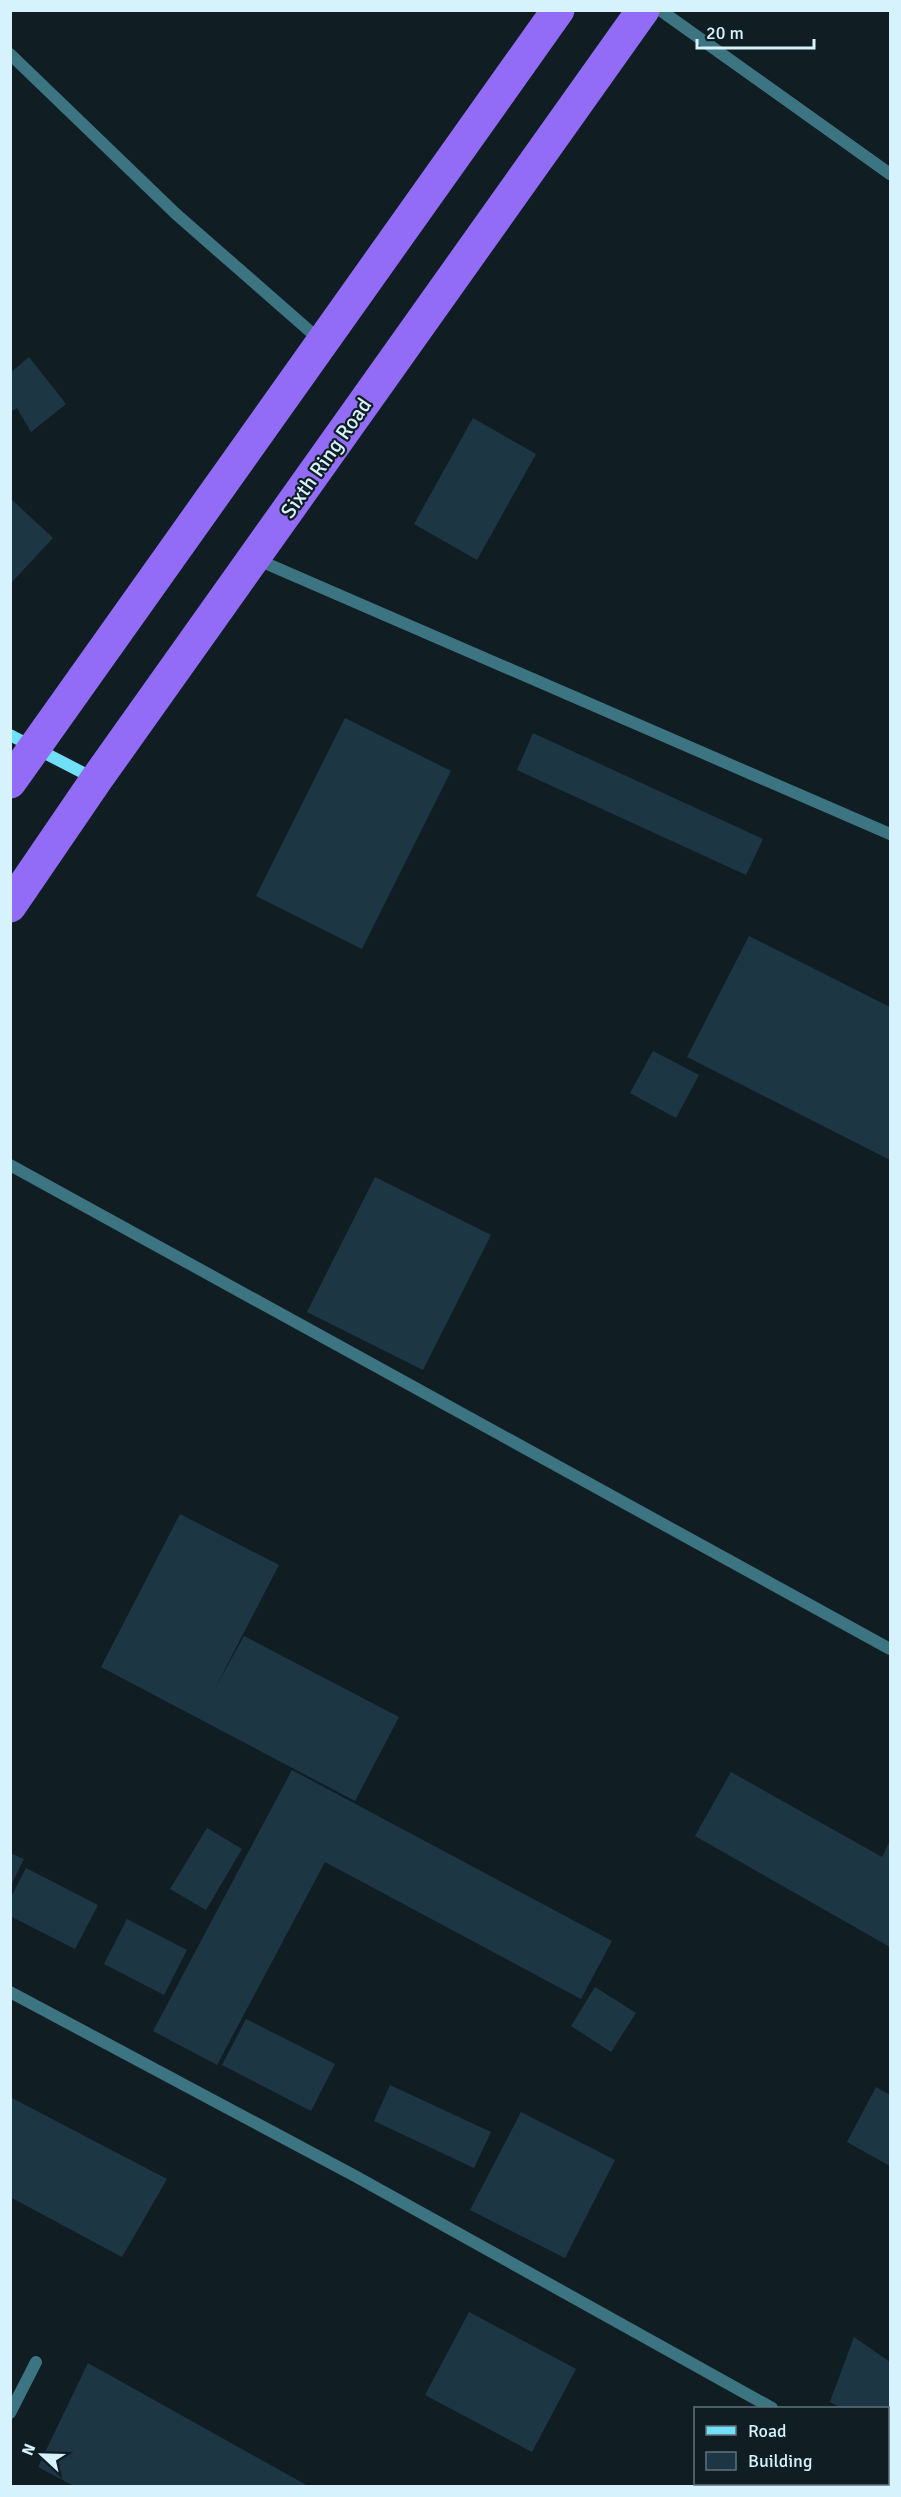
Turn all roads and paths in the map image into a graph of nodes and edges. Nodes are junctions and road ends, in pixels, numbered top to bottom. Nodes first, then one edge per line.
1 (558, 10) edge
2 (643, 10) edge
3 (660, 10) edge
4 (10, 54) edge
5 (891, 174) edge
6 (321, 342) junction
7 (255, 559) junction
8 (23, 741) edge
9 (96, 780) junction
10 (10, 782) edge
11 (891, 834) edge
12 (10, 906) edge
13 (10, 1165) edge
14 (891, 1649) edge
15 (10, 1992) edge
16 (36, 2362) dead end
17 (768, 2407) edge
18 (10, 2413) edge

1 - 6 highway
2 - 7 highway, Sixth Ring Road
3 - 5 street
4 - 6 street
6 - 8 highway
7 - 9 highway, Sixth Ring Road
7 - 11 street
8 - 9 main road
8 - 10 highway
9 - 12 highway, Sixth Ring Road
13 - 14 street
15 - 17 street
16 - 18 street

